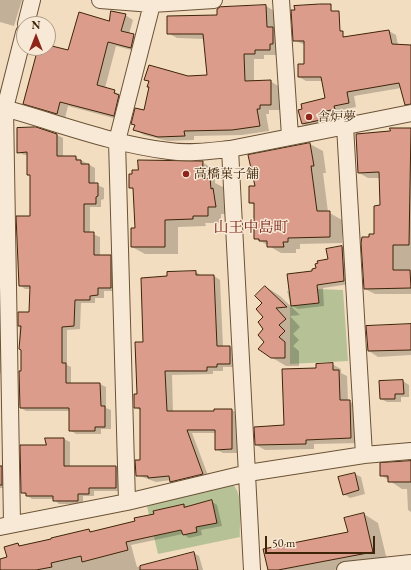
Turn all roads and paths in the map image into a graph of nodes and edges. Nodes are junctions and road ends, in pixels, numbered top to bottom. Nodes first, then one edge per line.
1 (32, 0) edge
2 (100, 0) edge
3 (214, 0) edge
4 (282, 0) edge
5 (152, 4) junction
6 (28, 16) edge
7 (18, 56) edge
8 (3, 108) edge
9 (411, 113) edge
10 (345, 126) junction
11 (290, 136) junction
12 (117, 141) junction
13 (230, 149) junction
14 (411, 451) edge
15 (364, 456) junction
16 (248, 473) junction
17 (127, 502) junction
18 (6, 525) edge
19 (411, 563) edge
20 (252, 570) edge
21 (345, 570) edge

1 - 6 street
2 - 5 street
3 - 5 street
4 - 11 street
5 - 12 street
7 - 8 street
8 - 12 street
8 - 18 street
9 - 10 street
10 - 11 street
10 - 15 street
11 - 13 street
12 - 13 street
12 - 17 street
13 - 16 street
14 - 15 street
15 - 16 street
16 - 17 street
16 - 20 street
17 - 18 street
19 - 21 street

